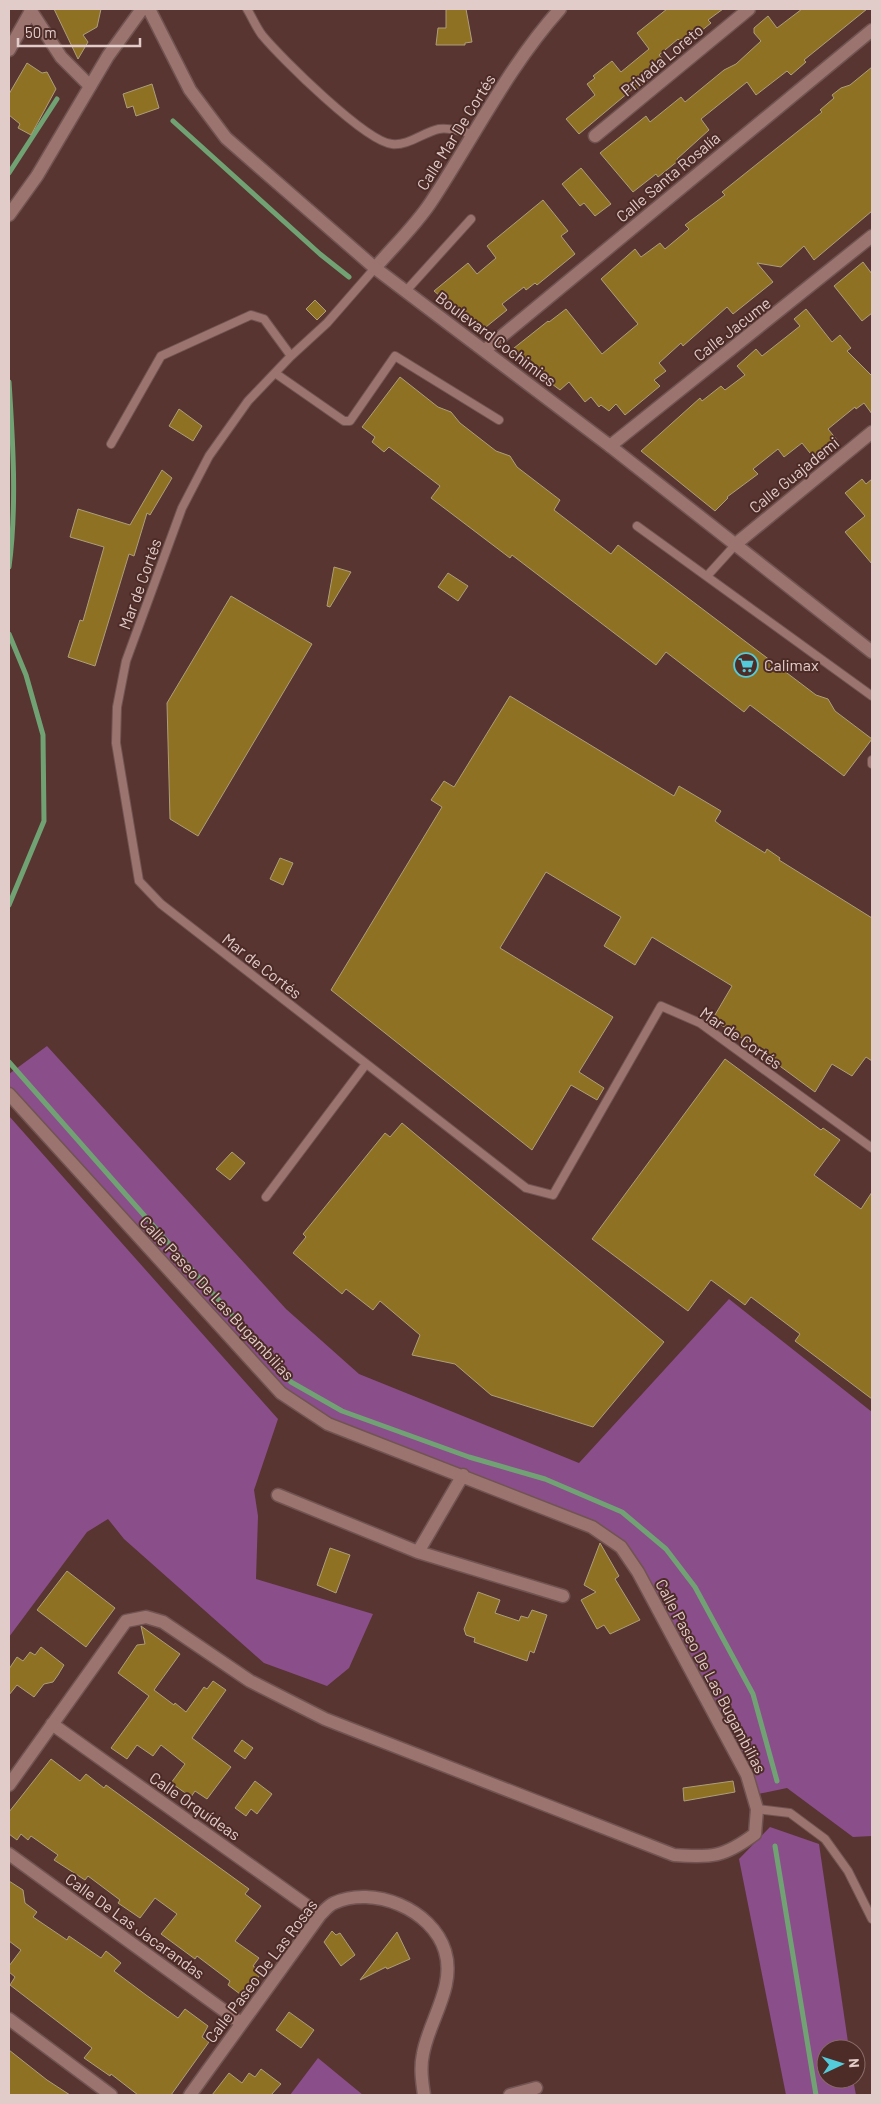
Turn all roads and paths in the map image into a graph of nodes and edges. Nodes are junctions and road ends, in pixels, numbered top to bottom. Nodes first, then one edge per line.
1 (142, 9) edge
2 (149, 9) edge
3 (247, 9) edge
4 (560, 9) edge
5 (749, 9) edge
6 (30, 10) edge
7 (872, 30) edge
8 (9, 50) edge
9 (90, 86) junction
10 (472, 134) junction
11 (595, 136) dead end
12 (9, 215) edge
13 (471, 219) dead end
14 (872, 236) edge
15 (375, 268) junction
16 (405, 292) junction
17 (485, 350) junction
18 (291, 356) junction
19 (275, 373) junction
20 (499, 420) dead end
21 (872, 432) edge
22 (111, 444) dead end
23 (610, 446) junction
24 (636, 526) dead end
25 (737, 543) junction
26 (707, 576) junction
27 (871, 650) edge
28 (872, 696) edge
29 (872, 760) edge
30 (872, 764) edge
31 (366, 1064) junction
32 (9, 1094) edge
33 (872, 1148) edge
34 (266, 1197) dead end
35 (463, 1474) junction
36 (278, 1495) dead end
37 (418, 1552) junction
38 (563, 1596) dead end
39 (52, 1724) junction
40 (9, 1785) edge
41 (757, 1809) junction
42 (9, 1854) edge
43 (320, 1915) junction
44 (872, 1919) edge
45 (9, 2020) edge
46 (241, 2023) junction
47 (536, 2088) dead end
48 (111, 2095) edge
49 (190, 2095) edge
50 (424, 2095) edge
51 (510, 2095) edge

1 - 9 street
2 - 15 street, Boulevard Cochimies
3 - 10 lane
4 - 10 street, Calle Mar De Cortés
5 - 11 street, Privada Loreto
6 - 8 street
6 - 9 street
7 - 17 street, Calle Santa Rosalía
9 - 12 street
10 - 15 street, Calle Mar De Cortés
13 - 16 lane
14 - 23 street, Calle Jacume
15 - 16 street, Boulevard Cochimies
15 - 18 lane, Mar de Cortés
16 - 17 street, Boulevard Cochimies
17 - 23 street, Boulevard Cochimies
18 - 19 lane, Mar de Cortés
18 - 22 lane
19 - 20 lane
19 - 31 lane, Mar de Cortés
21 - 25 street, Calle Guajademi
23 - 25 street, Boulevard Cochimies
24 - 26 lane
25 - 26 lane
25 - 27 street, Boulevard Cochimies
26 - 28 lane
29 - 30 lane
31 - 33 lane, Mar de Cortés
31 - 34 lane
32 - 35 street, Calle Paseo De Las Bugambilias
35 - 37 street
35 - 41 street, Calle Paseo De Las Bugambilias
36 - 37 street
37 - 38 street
39 - 40 street, Calle Paseo De Las Bugambilias
39 - 41 street, Calle Paseo De Las Bugambilias
39 - 43 street, Calle Orquídeas
41 - 44 lane
42 - 46 street, Calle De Las Jacarandas
43 - 46 street, Calle Paseo De Las Rosas
43 - 50 street, Calle Paseo De Las Rosas
45 - 48 street
46 - 49 street, Calle Paseo De Las Rosas
47 - 51 street

